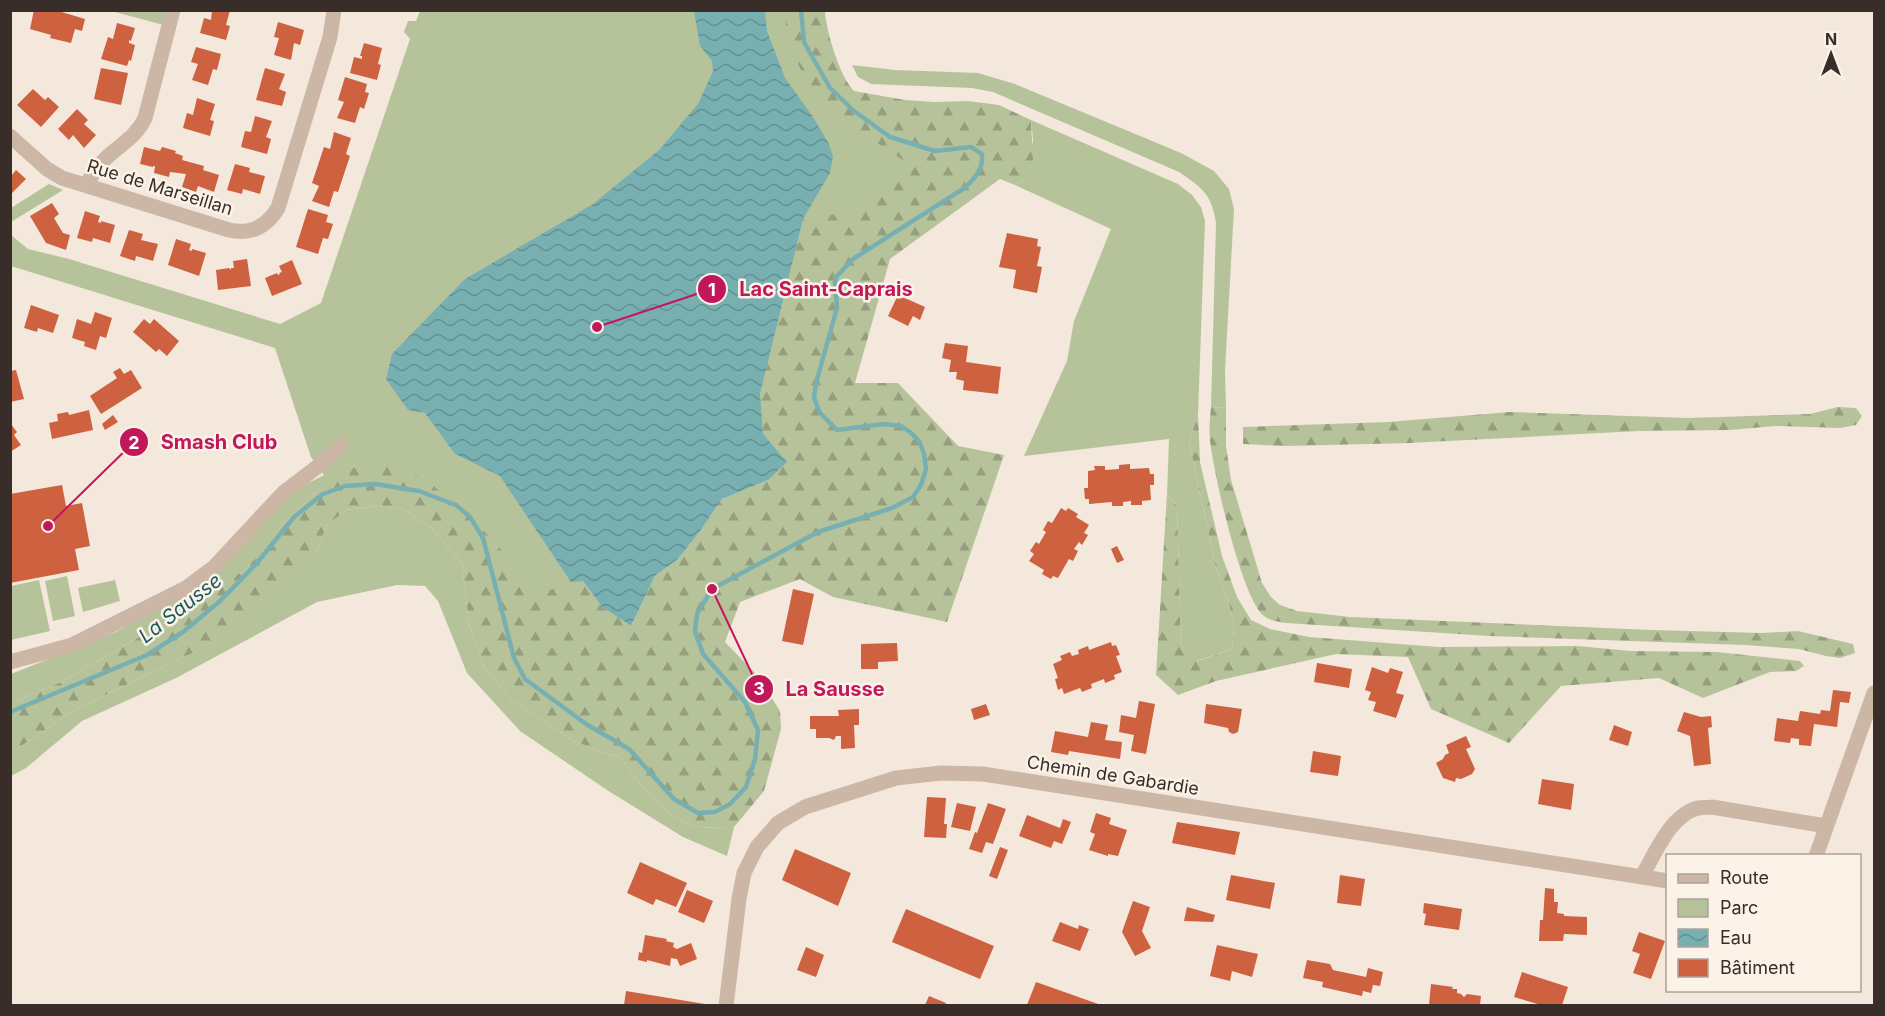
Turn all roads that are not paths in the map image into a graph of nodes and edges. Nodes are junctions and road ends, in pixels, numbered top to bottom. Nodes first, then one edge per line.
1 (173, 10) edge
2 (334, 10) edge
3 (10, 136) edge
4 (86, 185) junction
5 (342, 445) dead end
6 (10, 662) edge
7 (1875, 693) edge
8 (1826, 826) junction
9 (1816, 854) edge
10 (1642, 876) junction
11 (1666, 881) edge
12 (726, 1005) edge

1 - 4 street
2 - 4 street, Rue de Marseillan
3 - 4 street, Rue de Marseillan
5 - 6 street
7 - 8 street
8 - 9 street
8 - 10 street
10 - 11 street, Chemin de Gabardie
10 - 12 street, Chemin de Gabardie

